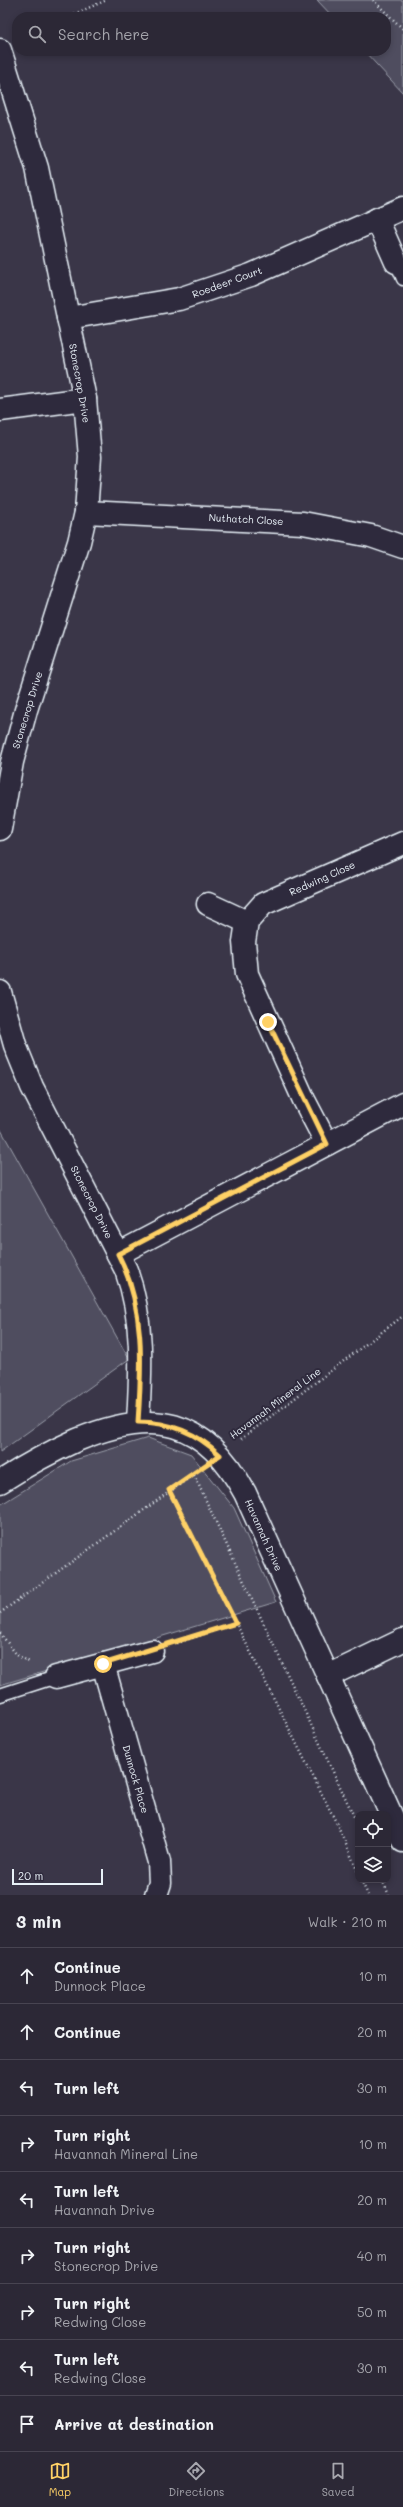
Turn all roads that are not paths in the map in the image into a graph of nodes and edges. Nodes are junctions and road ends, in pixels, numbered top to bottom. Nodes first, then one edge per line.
1 (0, 50) edge
2 (4, 79) edge
3 (403, 208) edge
4 (377, 219) junction
5 (400, 271) edge
6 (68, 318) junction
7 (85, 399) junction
8 (0, 410) edge
9 (86, 512) junction
10 (403, 547) edge
11 (0, 829) edge
12 (403, 842) edge
13 (208, 904) dead end
14 (247, 922) junction
15 (0, 992) edge
16 (403, 1104) edge
17 (327, 1144) junction
18 (118, 1254) junction
19 (138, 1422) junction
20 (0, 1482) edge
21 (403, 1640) edge
22 (152, 1651) road end
23 (103, 1664) junction
24 (328, 1676) junction
25 (56, 1677) joint
26 (0, 1695) edge
27 (403, 1841) edge
28 (156, 1895) edge

1 - 2 street, Stonecrop Drive
2 - 6 street, Stonecrop Drive
3 - 4 street, Roedeer Court
4 - 5 street
4 - 6 street, Roedeer Court
6 - 7 street, Stonecrop Drive
7 - 8 street
7 - 9 street, Stonecrop Drive
9 - 10 street, Nuthatch Close
9 - 11 street, Stonecrop Drive
12 - 14 street, Redwing Close
13 - 14 street
14 - 17 street
15 - 18 street, Stonecrop Drive
16 - 17 street
17 - 18 street
18 - 19 street, Stonecrop Drive
19 - 20 street, Havannah Drive
19 - 24 street, Havannah Drive
21 - 24 street
22 - 23 street
23 - 25 street
23 - 28 street, Dunnock Place
24 - 27 street, Havannah Drive
25 - 26 lane

